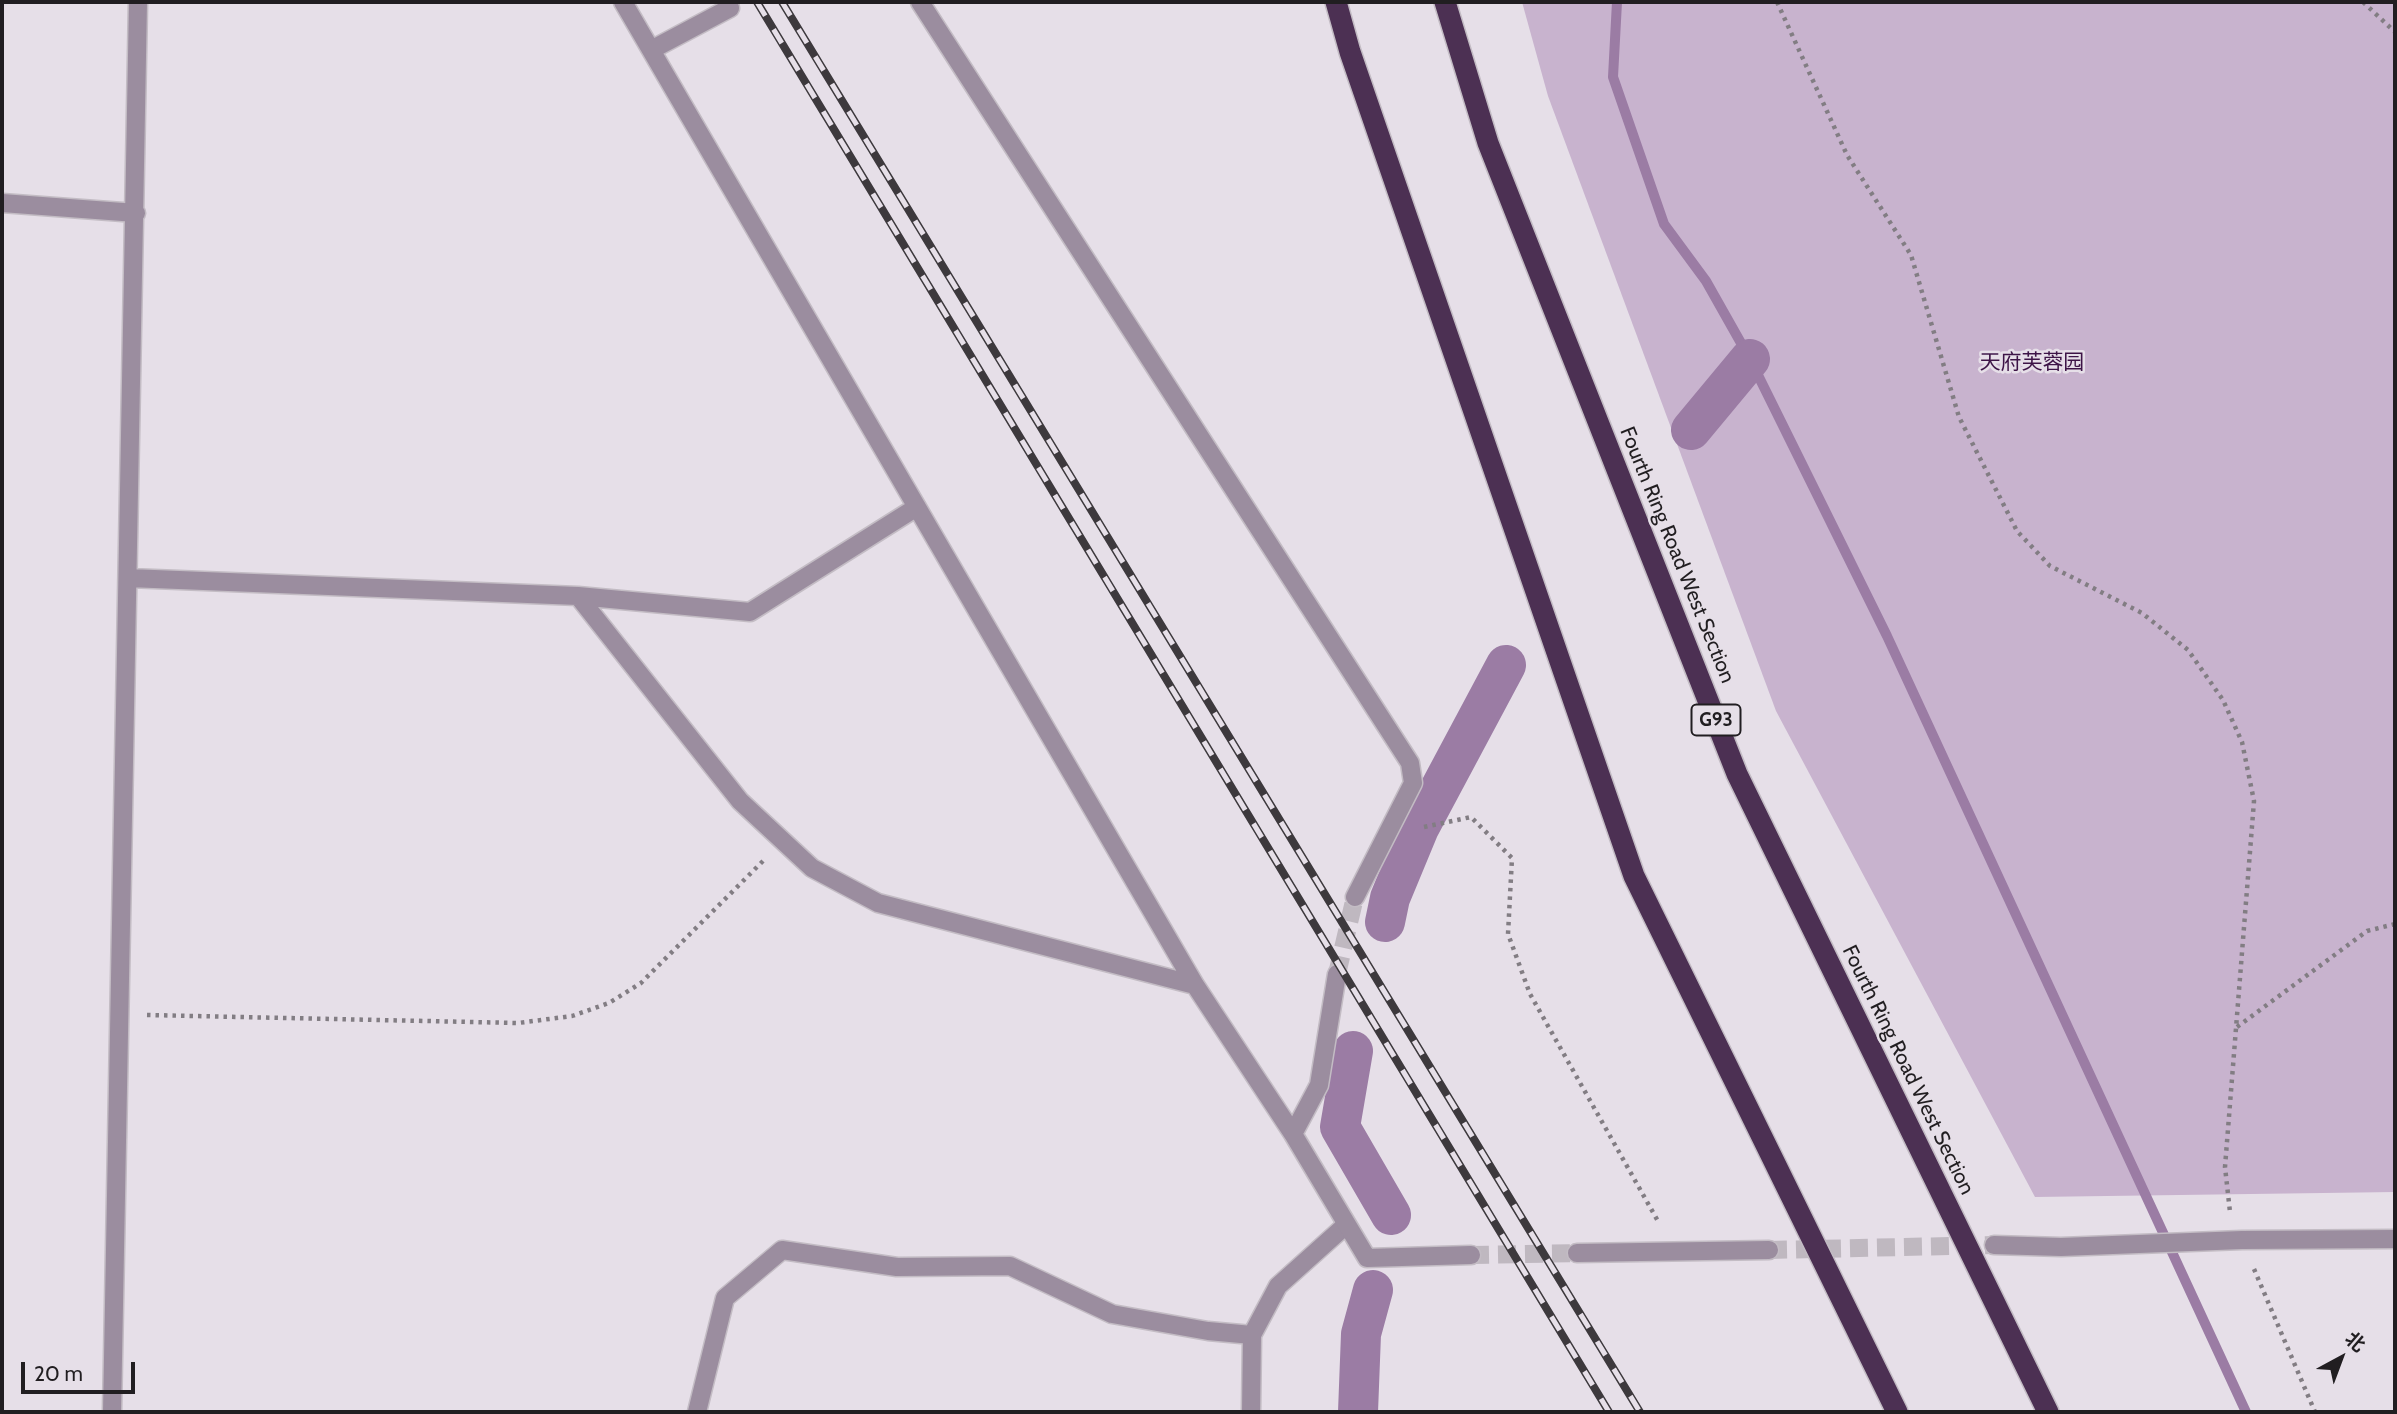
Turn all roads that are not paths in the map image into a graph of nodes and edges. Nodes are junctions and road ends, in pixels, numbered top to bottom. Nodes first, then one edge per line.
1 (138, 2) edge
2 (623, 2) edge
3 (920, 2) edge
4 (1336, 2) edge
5 (1445, 2) edge
6 (730, 8) dead end
7 (651, 50) junction
8 (2, 202) edge
9 (136, 213) junction
10 (917, 507) junction
11 (129, 578) junction
12 (578, 596) junction
13 (1355, 897) tunnel mouth
14 (1337, 974) tunnel mouth
15 (1195, 985) junction
16 (1293, 1134) junction
17 (1346, 1225) junction
18 (2395, 1239) edge
19 (1994, 1245) tunnel mouth
20 (1769, 1250) tunnel mouth
21 (1577, 1253) tunnel mouth
22 (1471, 1255) tunnel mouth
23 (1252, 1335) junction
24 (112, 1412) edge
25 (697, 1412) edge
26 (1251, 1412) edge
27 (1897, 1412) edge
28 (2048, 1412) edge

1 - 9 street
2 - 7 street
3 - 13 street
4 - 27 highway
5 - 28 highway, Fourth Ring Road West Section / G93
6 - 7 street
7 - 10 street
8 - 9 street
9 - 11 street
10 - 12 street
10 - 15 street
11 - 12 street
11 - 24 street
12 - 15 street
14 - 16 street
15 - 16 street
16 - 17 street
17 - 22 street
17 - 23 street
18 - 19 street
20 - 21 street
23 - 25 street
23 - 26 street

